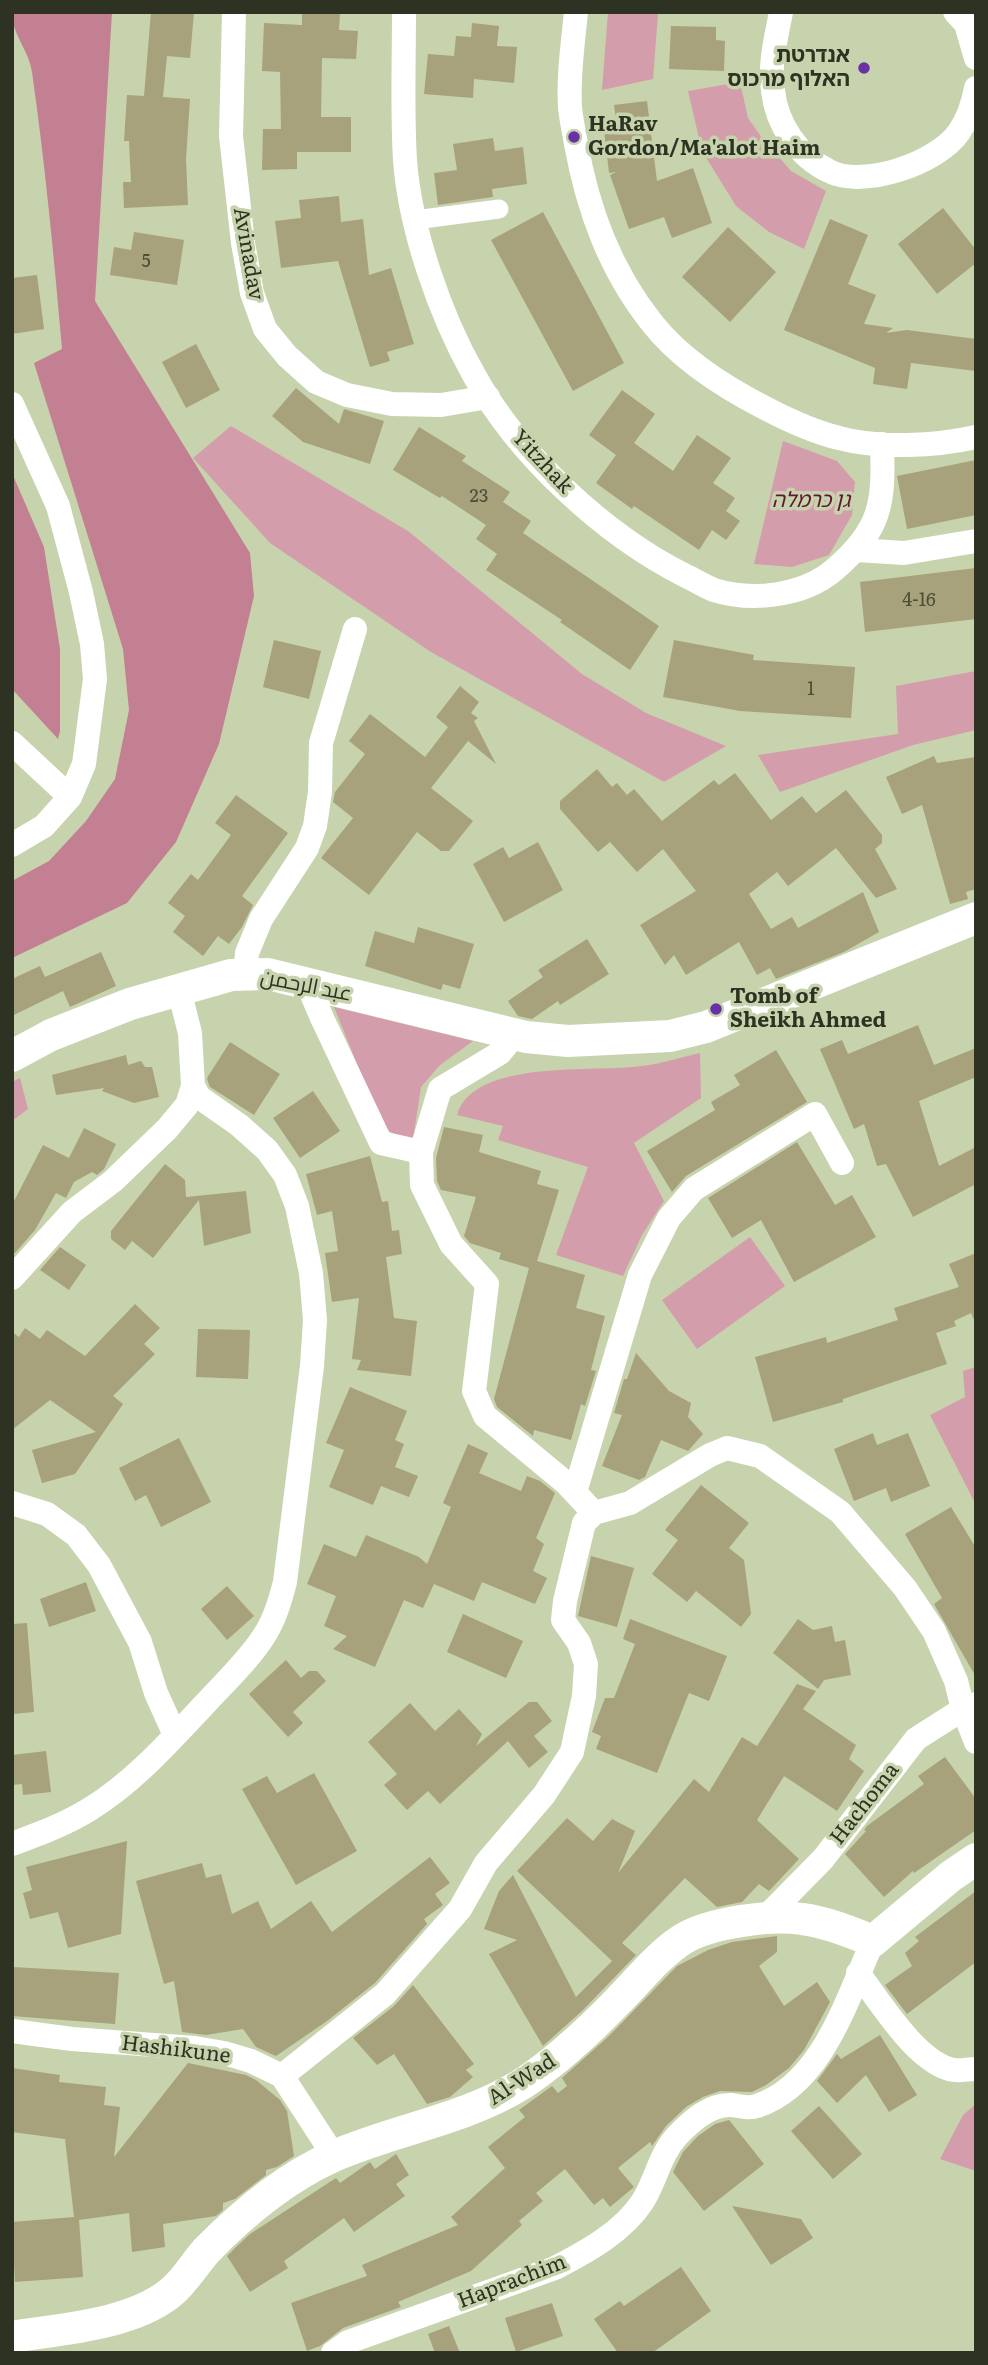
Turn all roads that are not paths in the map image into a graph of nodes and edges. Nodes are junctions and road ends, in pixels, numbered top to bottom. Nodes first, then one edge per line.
1 (234, 12) edge
2 (404, 12) edge
3 (576, 12) edge
4 (781, 12) edge
5 (955, 12) edge
6 (976, 58) edge
7 (976, 88) edge
8 (499, 209) dead end
9 (415, 220) junction
10 (488, 397) junction
11 (12, 404) edge
12 (976, 437) edge
13 (882, 444) junction
14 (976, 541) edge
15 (857, 550) junction
16 (355, 629) dead end
17 (12, 743) edge
18 (70, 797) junction
19 (12, 845) edge
20 (976, 918) edge
21 (245, 975) junction
22 (307, 983) junction
23 (179, 990) junction
24 (515, 1034) junction
25 (12, 1056) edge
26 (193, 1086) junction
27 (421, 1152) junction
28 (842, 1163) dead end
29 (12, 1278) edge
30 (575, 1492) junction
31 (12, 1503) edge
32 (594, 1513) junction
33 (969, 1707) edge
34 (175, 1735) junction
35 (976, 1742) edge
36 (12, 1844) edge
37 (976, 1859) edge
38 (764, 1919) junction
39 (873, 1941) junction
40 (858, 1973) junction
41 (12, 2031) edge
42 (976, 2069) edge
43 (282, 2076) junction
44 (334, 2156) junction
45 (12, 2337) edge
46 (333, 2353) edge

1 - 10 street, Avinadav
2 - 9 street, Yitzhak
3 - 13 street
4 - 7 street
5 - 6 street
8 - 9 street
9 - 10 street, Yitzhak
10 - 15 street, Yitzhak
11 - 18 street
12 - 13 street
13 - 15 street, Yitzhak
14 - 15 street
16 - 21 street
17 - 18 street
18 - 19 street
20 - 24 street, عبد الرحمن
21 - 22 street, عبد الرحمن
21 - 23 street, عبد الرحمن
22 - 24 street, عبد الرحمن
22 - 27 street
23 - 25 street, عبد الرحمن
23 - 26 street
24 - 27 street
26 - 29 street
26 - 34 street
27 - 30 street
28 - 30 street
30 - 32 street
31 - 34 street
32 - 33 street
32 - 43 street
33 - 35 street
33 - 38 street, Hachoma
34 - 36 street
37 - 39 street
38 - 39 street, Al-Wad
38 - 44 street, Al-Wad
39 - 40 street, Haprachim
40 - 42 street
40 - 46 street, Haprachim
41 - 43 street, Hashikune
43 - 44 street
44 - 45 street, Al-Wad

